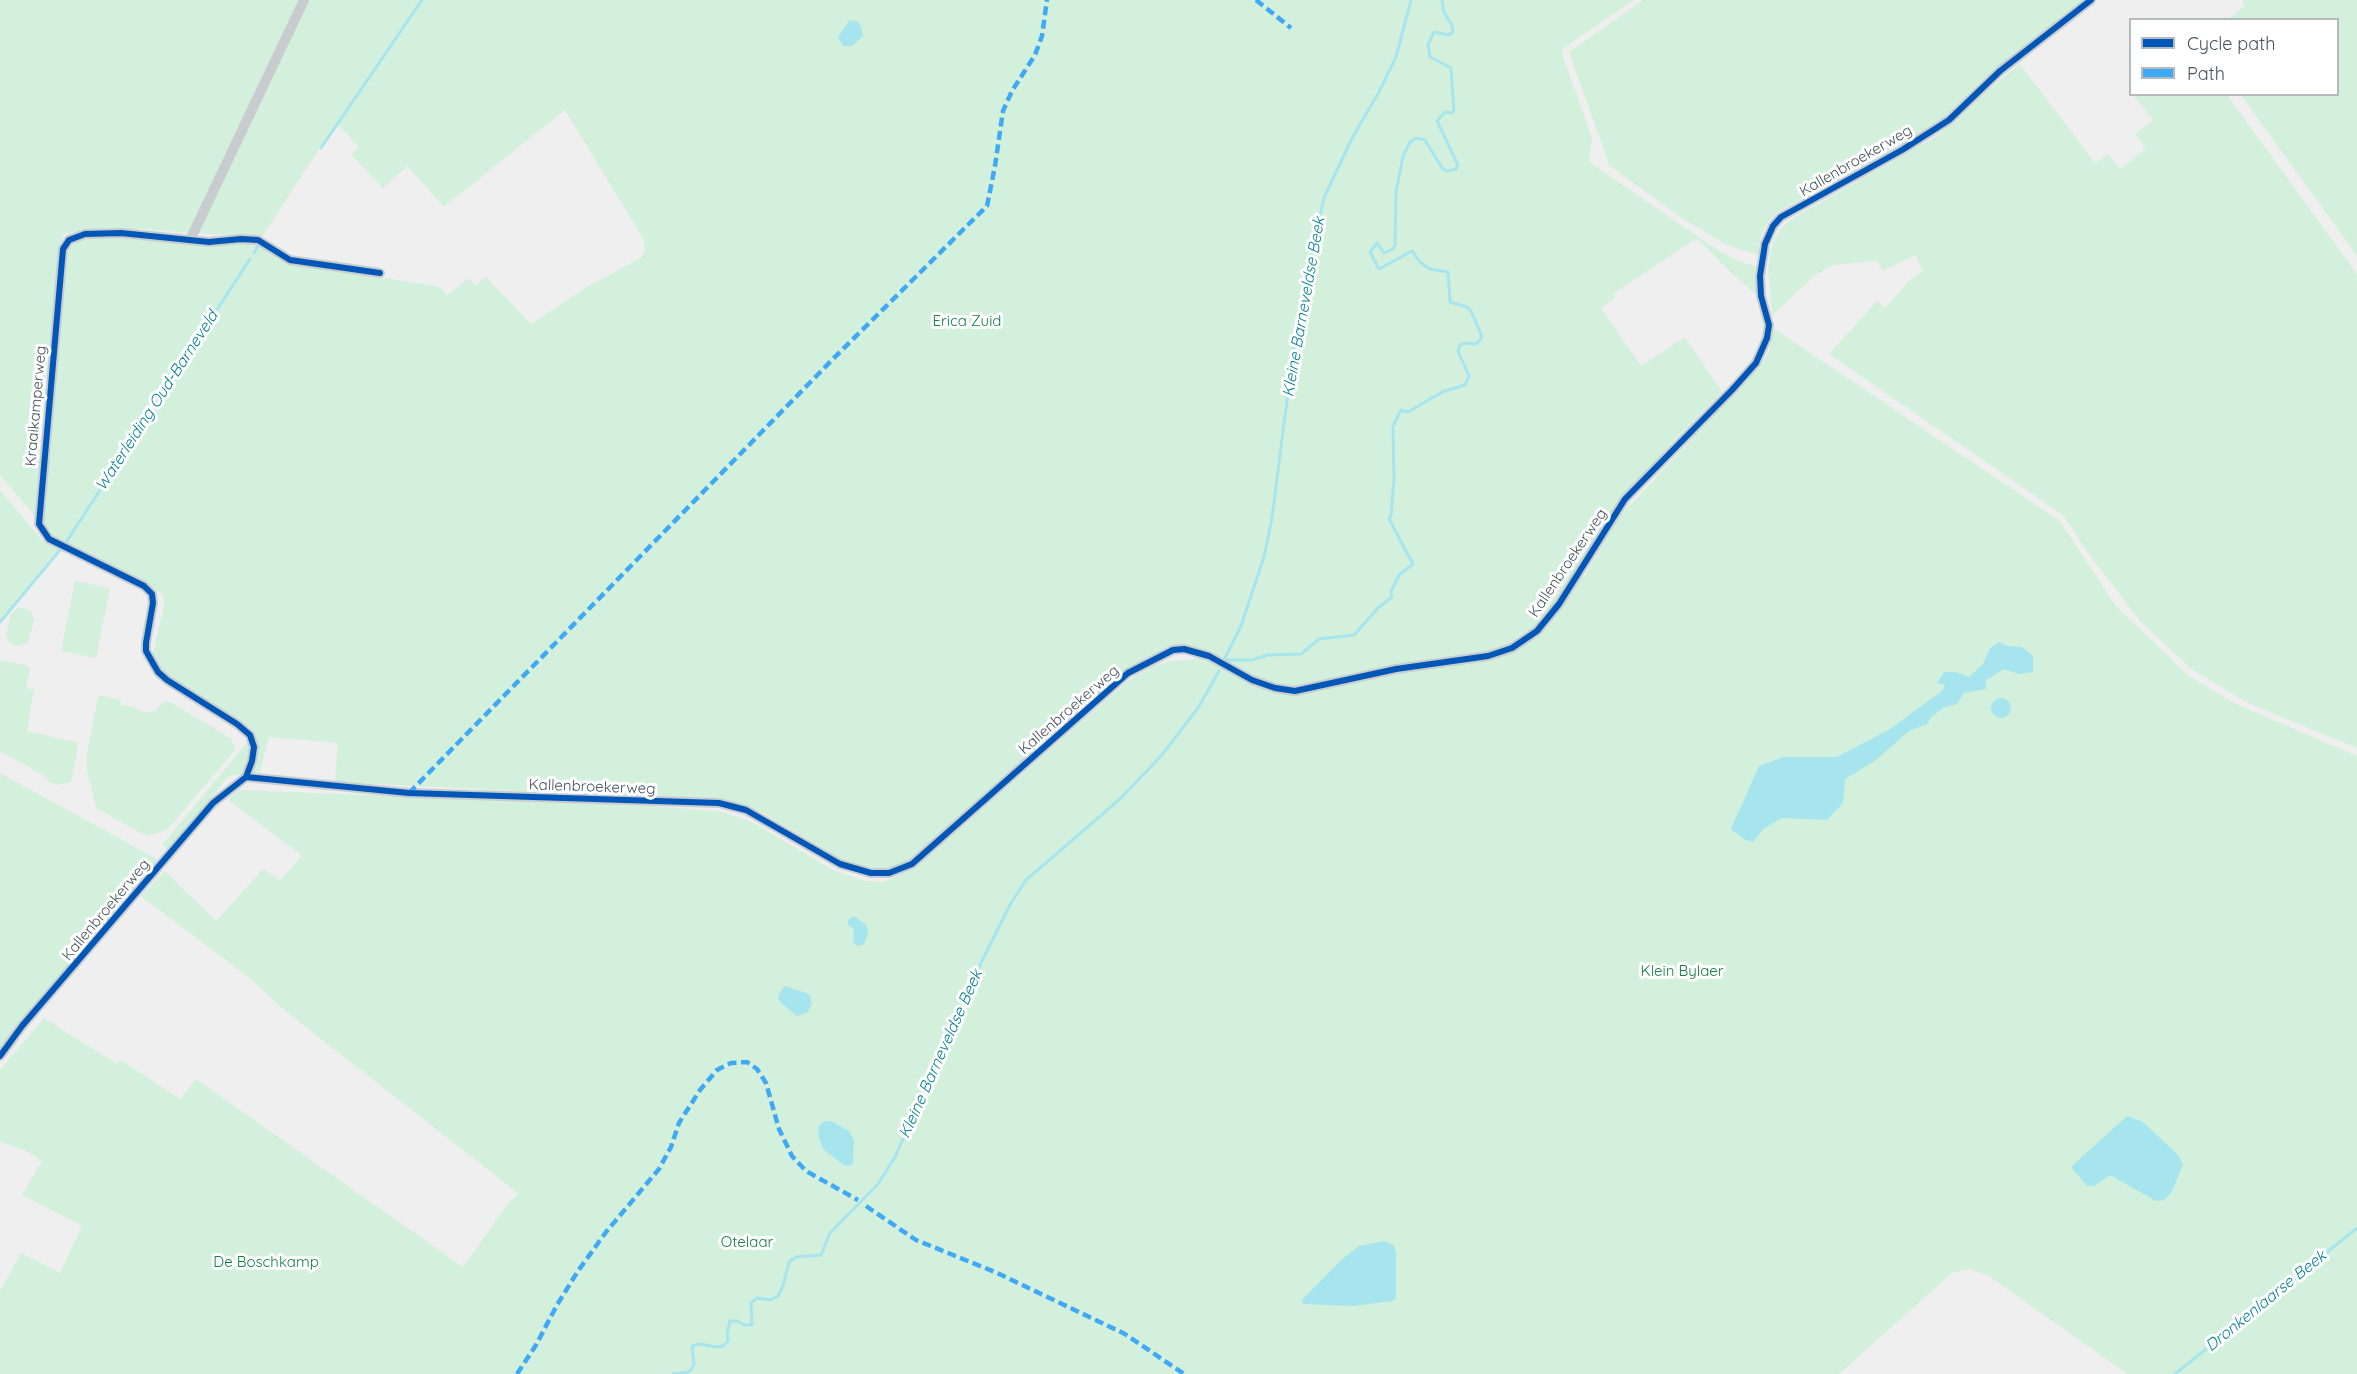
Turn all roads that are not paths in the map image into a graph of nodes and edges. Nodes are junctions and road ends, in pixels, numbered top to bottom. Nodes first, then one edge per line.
1 (304, 0) edge
2 (2091, 0) edge
3 (190, 240) junction
4 (380, 273) dead end
5 (246, 777) junction
6 (0, 1056) edge

1 - 3 street
2 - 5 street, Kallenbroekerweg
3 - 4 street, Kraaikamperweg
3 - 5 street, Kraaikamperweg
5 - 6 street, Kallenbroekerweg

